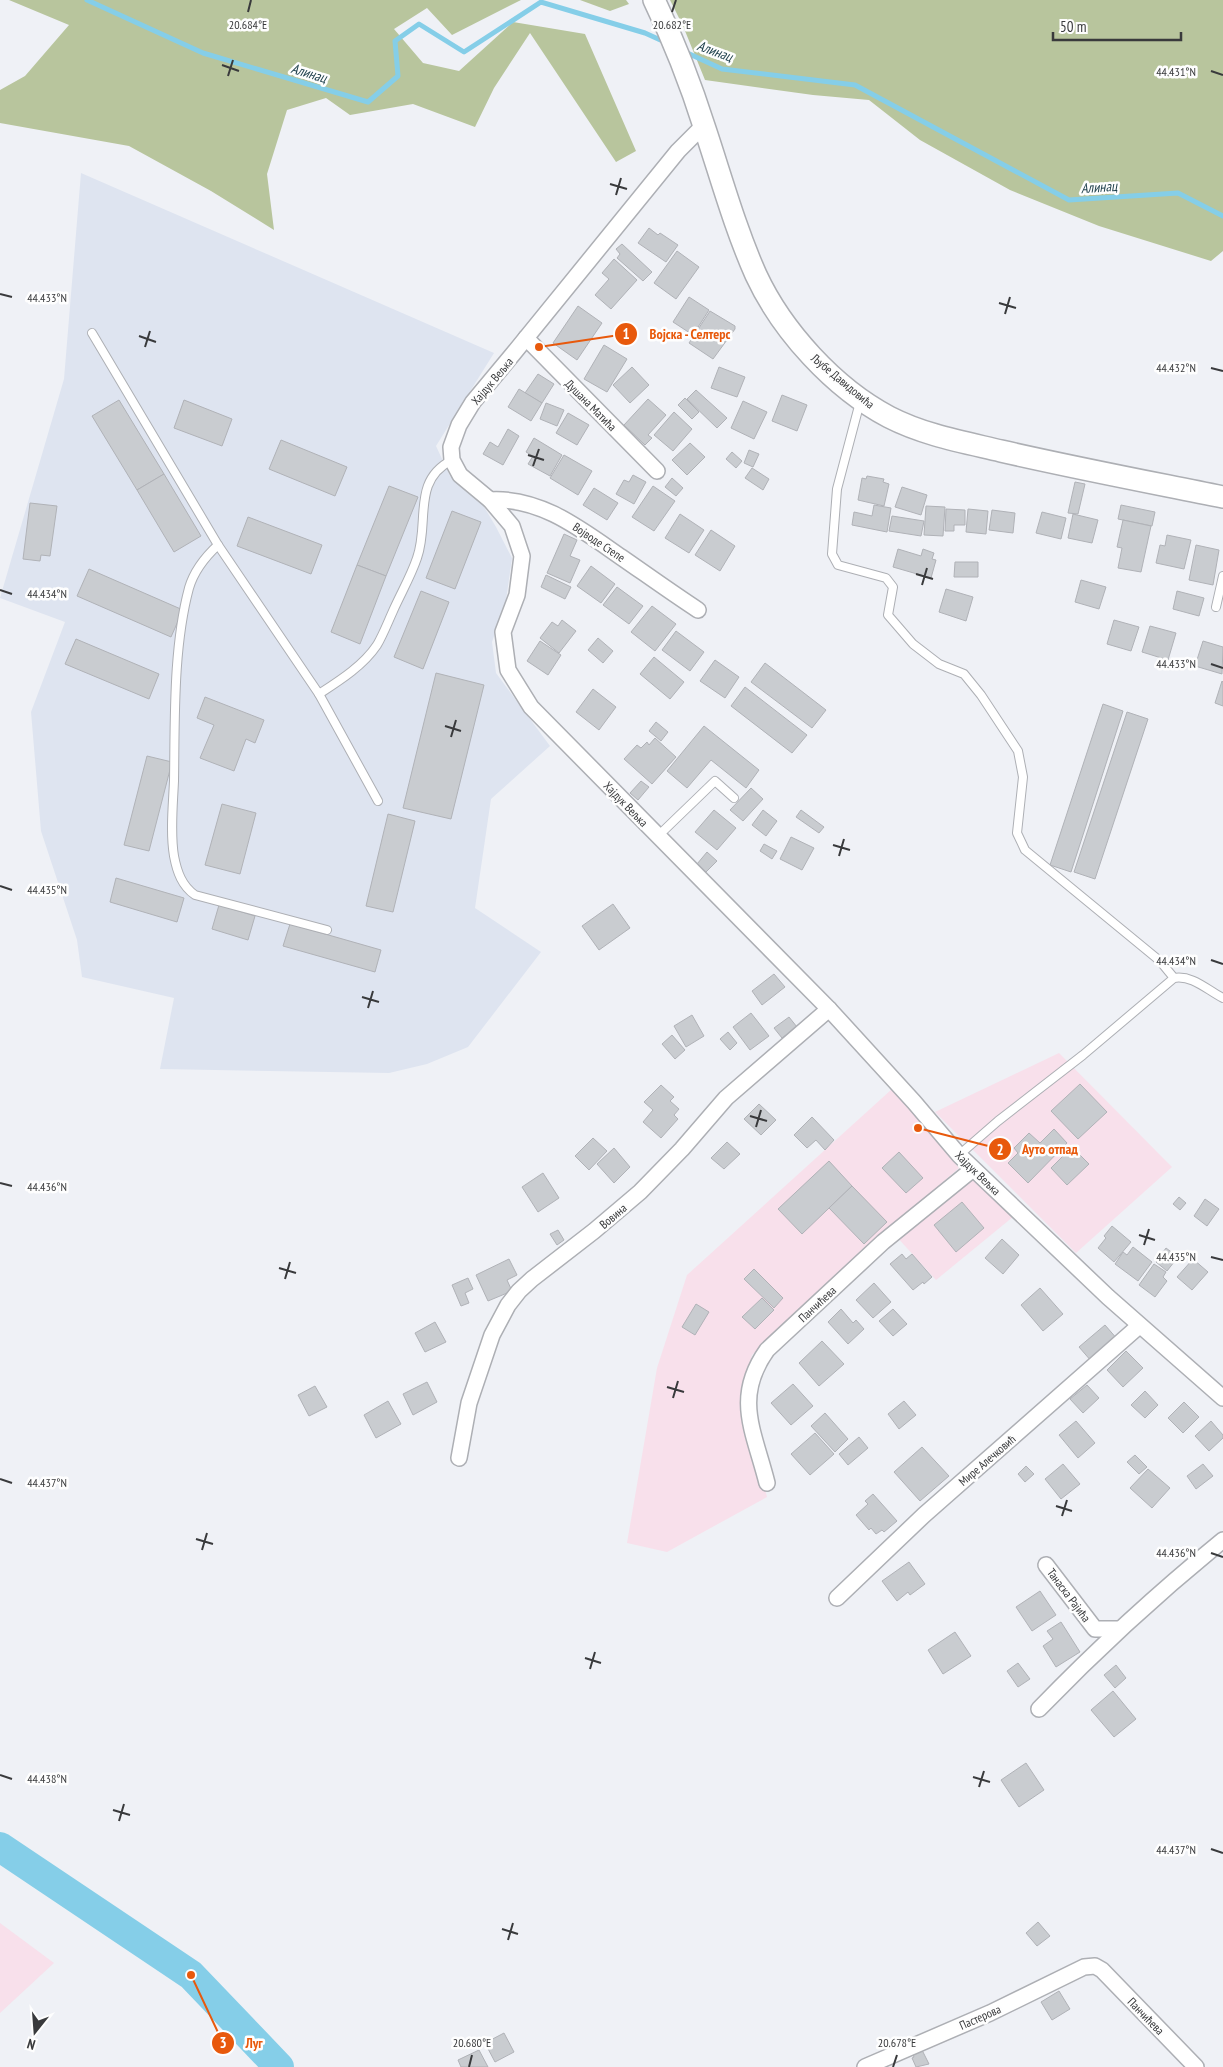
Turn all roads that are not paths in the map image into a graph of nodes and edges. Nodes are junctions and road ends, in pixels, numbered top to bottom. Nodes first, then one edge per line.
1 (654, 0) edge
2 (704, 125) junction
3 (92, 333) dead end
4 (526, 338) junction
5 (861, 399) junction
6 (452, 460) junction
7 (657, 471) dead end
8 (1223, 497) edge
9 (490, 500) junction
10 (218, 545) junction
11 (1223, 576) edge
12 (1216, 606) dead end
13 (698, 610) dead end
14 (319, 694) junction
15 (734, 798) dead end
16 (378, 800) dead end
17 (658, 836) junction
18 (327, 930) dead end
19 (1174, 978) junction
20 (1223, 998) edge
21 (829, 1009) junction
22 (958, 1155) junction
23 (973, 1168) junction
24 (1139, 1326) junction
25 (1223, 1398) edge
26 (459, 1458) dead end
27 (767, 1483) dead end
28 (1223, 1540) edge
29 (1046, 1565) dead end
30 (837, 1598) dead end
31 (1120, 1629) junction
32 (1039, 1709) dead end
33 (1095, 1966) joint
34 (865, 2067) edge
35 (1196, 2067) edge

1 - 2 main road, Љубе Давидовића
2 - 4 street, Хајдук Вељка
2 - 5 main road, Љубе Давидовића
3 - 10 lane
4 - 6 street, Хајдук Вељка
4 - 7 street, Душана Матића
5 - 8 main road, Љубе Давидовића
5 - 19 lane
6 - 9 street, Хајдук Вељка
6 - 14 lane
9 - 13 street, Војводе Степе
9 - 17 street, Хајдук Вељка
10 - 14 lane
10 - 18 lane
11 - 12 lane
14 - 16 lane
15 - 17 lane
17 - 21 street, Хајдук Вељка
19 - 20 lane
19 - 22 lane
21 - 22 street, Хајдук Вељка
21 - 26 street, Вовина
22 - 23 street, Хајдук Вељка
23 - 24 street, Хајдук Вељка
23 - 27 street, Панчићева
24 - 25 street, Хајдук Вељка
24 - 30 street, Мире Алечковић
28 - 31 street
29 - 31 street, Танаска Рајића
31 - 32 street
33 - 34 street, Пастерова
33 - 35 street, Панчићева

